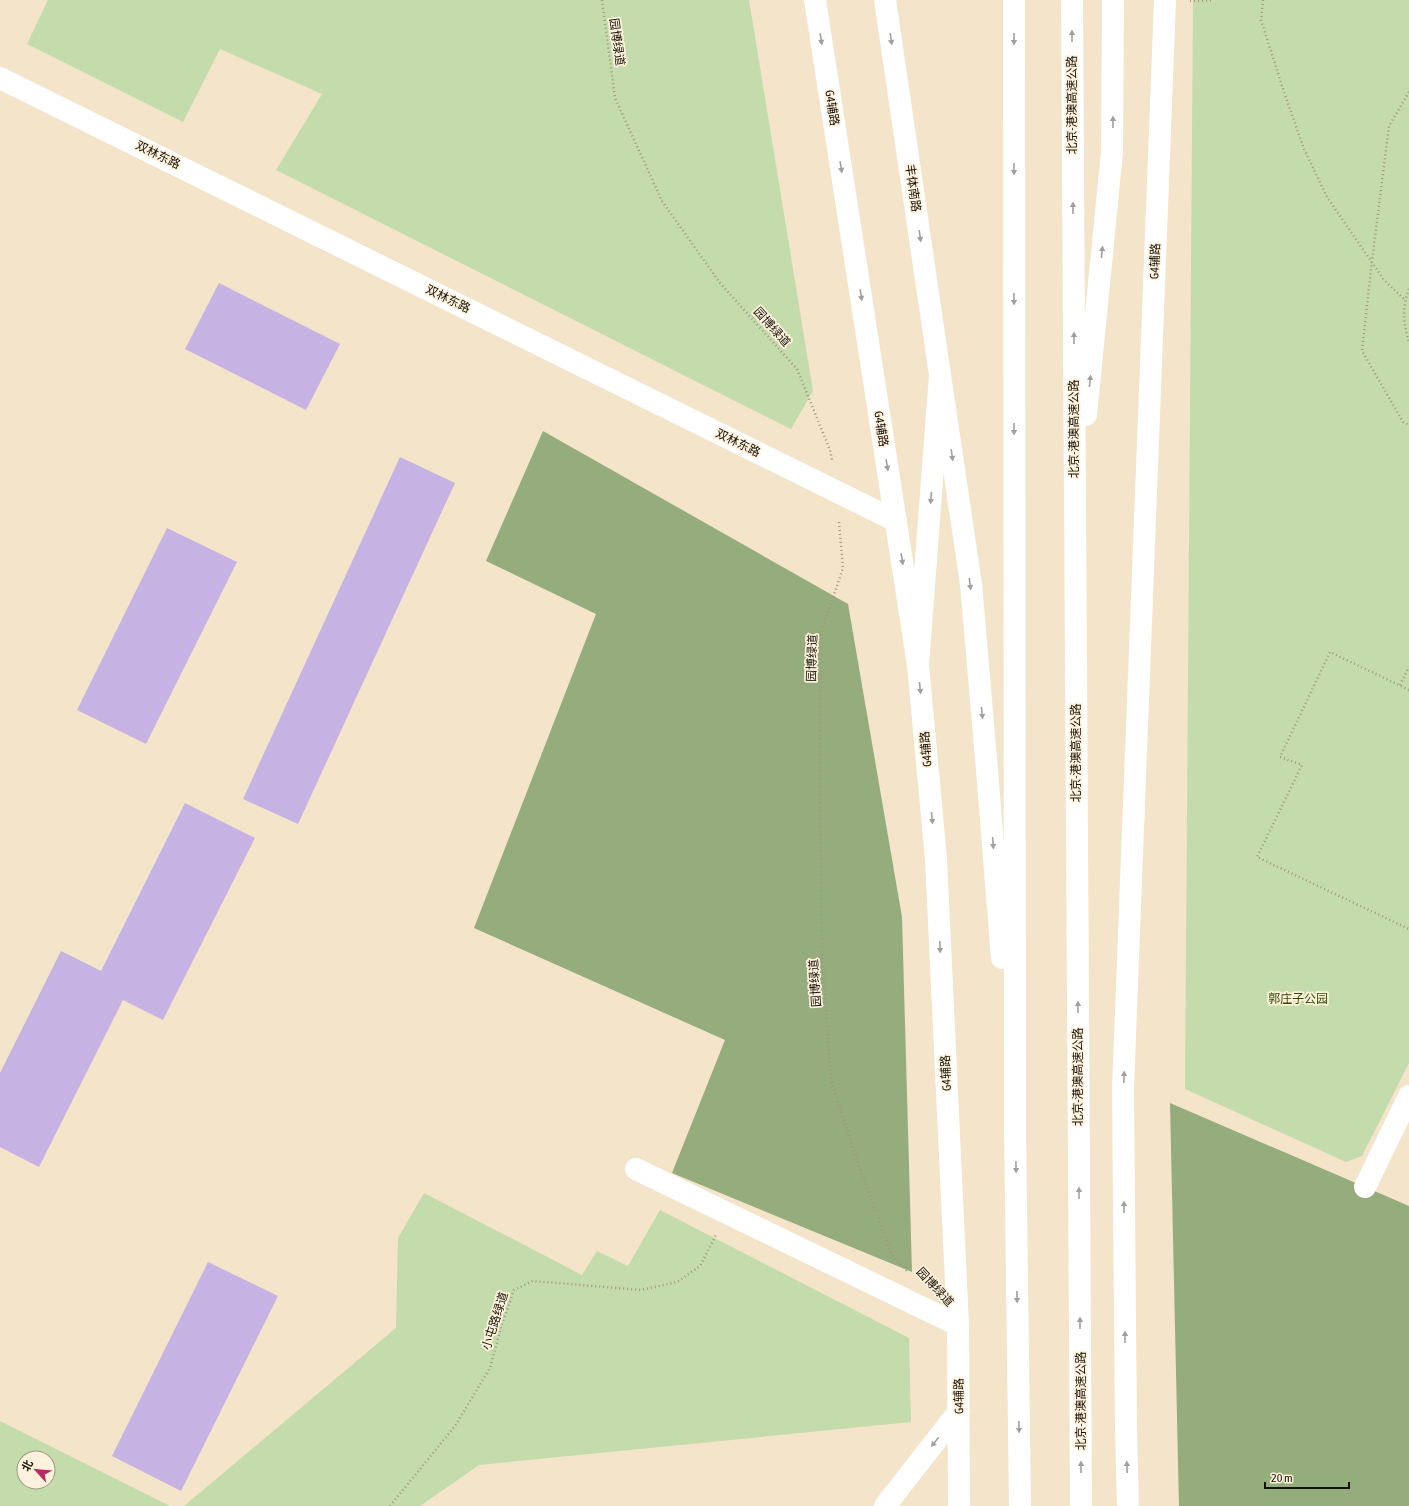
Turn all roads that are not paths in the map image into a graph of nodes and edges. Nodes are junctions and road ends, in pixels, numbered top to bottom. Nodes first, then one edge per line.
1 (815, 0) edge
2 (886, 0) edge
3 (1014, 0) edge
4 (1072, 0) edge
5 (1113, 0) edge
6 (1165, 0) edge
7 (0, 78) edge
8 (940, 375) junction
9 (896, 521) junction
10 (1075, 531) junction
11 (918, 665) junction
12 (1409, 1096) edge
13 (1015, 1128) junction
14 (636, 1169) dead end
15 (1365, 1187) dead end
16 (958, 1325) junction
17 (959, 1411) junction
18 (885, 1506) edge
19 (959, 1506) edge
20 (1020, 1506) edge
21 (1081, 1506) edge
22 (1128, 1506) edge

1 -> 9 main road, G4辅路
2 -> 8 main road, 丰体南路
3 -> 13 main road
10 -> 4 main road, 北京-港澳高速公路
10 -> 5 main road
22 -> 6 main road, G4辅路
7 - 9 main road, 双林东路
8 -> 11 main road
8 -> 13 main road
9 -> 11 main road, G4辅路
21 -> 10 main road, 北京-港澳高速公路
11 -> 16 main road, G4辅路
12 - 15 main road
13 -> 20 main road
14 - 16 main road
16 - 17 main road, G4辅路
17 -> 18 main road
17 - 19 main road, G4辅路

